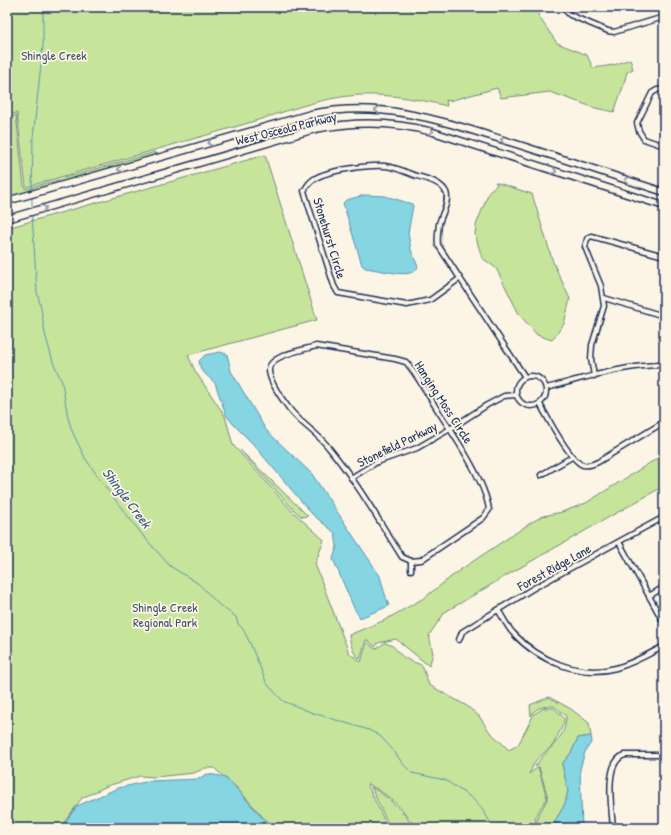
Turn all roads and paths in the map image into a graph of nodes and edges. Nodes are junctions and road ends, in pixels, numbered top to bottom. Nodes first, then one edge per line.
1 (565, 7) edge
2 (664, 17) edge
3 (664, 89) edge
4 (664, 146) edge
5 (664, 192) edge
6 (7, 201) edge
7 (664, 206) edge
8 (7, 219) edge
9 (664, 256) edge
10 (459, 280) junction
11 (604, 298) junction
12 (664, 316) edge
13 (664, 365) edge
14 (594, 376) junction
15 (525, 377) junction
16 (546, 388) junction
17 (516, 395) junction
18 (540, 404) junction
19 (664, 422) edge
20 (450, 429) junction
21 (572, 457) junction
22 (541, 475) dead end
23 (351, 478) junction
24 (664, 518) edge
25 (619, 542) junction
26 (411, 561) junction
27 (411, 570) dead end
28 (664, 587) edge
29 (649, 596) junction
30 (498, 610) junction
31 (664, 623) edge
32 (459, 640) dead end
33 (664, 646) edge
34 (664, 754) edge
35 (613, 828) edge

1 - 2 street
3 - 4 street
5 -> 6 main road, West Osceola Parkway
8 -> 7 main road, West Osceola Parkway
9 - 11 street
10 - 10 street, Stonehurst Circle
10 - 15 street, Stonehurst Circle
11 - 12 street
11 - 14 street
13 - 14 street
14 - 16 street
15 - 16 street
15 - 17 street
16 - 18 street
17 - 18 street
17 - 20 street, Stonefield Parkway
18 - 21 street
19 - 21 street
20 - 23 street, Stonefield Parkway
20 - 23 street, Hanging Moss Circle
20 - 26 street, Hanging Moss Circle
21 - 22 street
23 - 26 street, Hanging Moss Circle
24 - 25 street, Forest Ridge Lane
25 - 29 street
25 - 30 street, Forest Ridge Lane
26 - 27 street
28 - 29 street
29 - 31 street
30 - 32 street, Forest Ridge Lane
30 - 33 street
34 - 35 street

